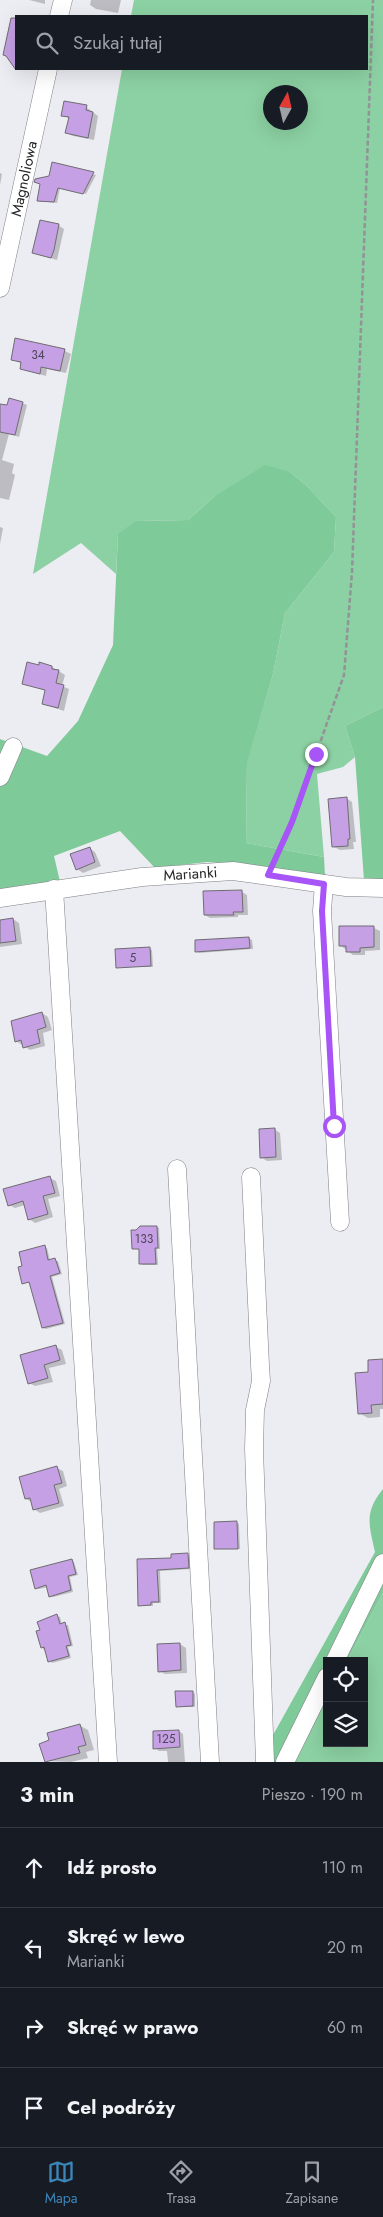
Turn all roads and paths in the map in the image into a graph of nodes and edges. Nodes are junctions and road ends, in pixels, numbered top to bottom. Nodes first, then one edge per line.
1 (63, 0) edge
2 (373, 0) edge
3 (59, 15) edge
4 (48, 70) edge
5 (0, 288) edge
6 (13, 747) dead end
7 (0, 776) edge
8 (268, 875) junction
9 (324, 884) junction
10 (383, 888) edge
11 (54, 889) junction
12 (0, 898) edge
13 (177, 1169) dead end
14 (251, 1177) dead end
15 (340, 1222) dead end
16 (383, 1564) edge
17 (337, 1657) edge
18 (323, 1686) edge
19 (108, 1762) edge
20 (210, 1762) edge
21 (265, 1762) edge
22 (285, 1762) edge

1 - 3 street
2 - 8 path
4 - 5 street, Magnoliowa
6 - 7 street
8 - 9 street, Marianki
8 - 11 street, Marianki
9 - 10 street, Marianki
9 - 15 street
11 - 12 street, Marianki
11 - 19 street
13 - 20 street
14 - 21 street
16 - 17 street
18 - 22 street

